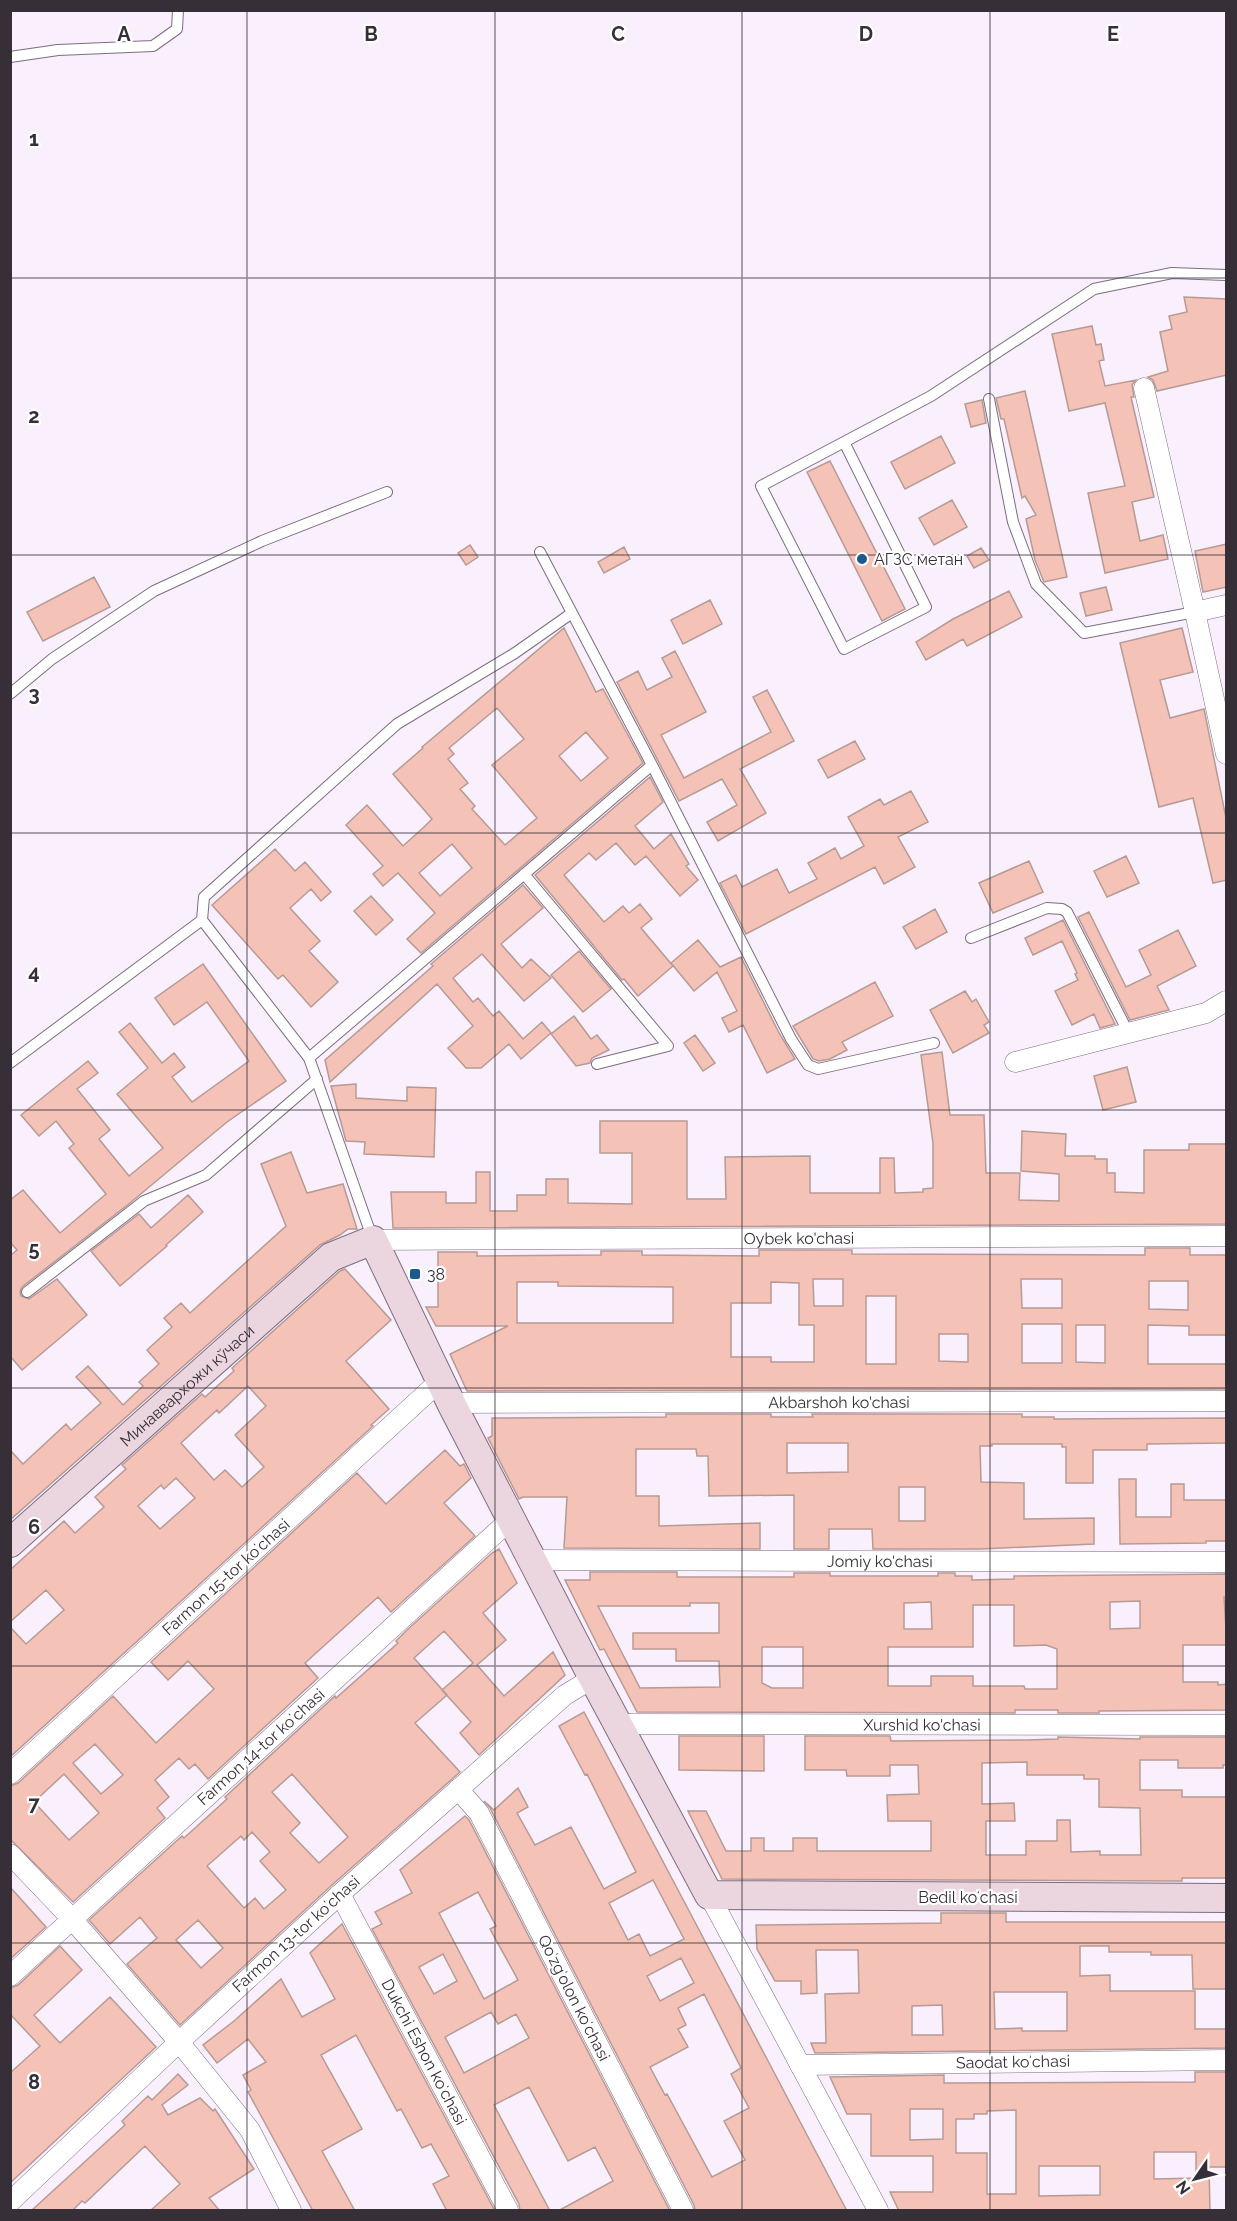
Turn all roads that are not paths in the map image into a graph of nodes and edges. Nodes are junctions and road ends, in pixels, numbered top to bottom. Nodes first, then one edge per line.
1 (178, 10) edge
2 (10, 57) edge
3 (1227, 274) edge
4 (1144, 388) dead end
5 (990, 399) dead end
6 (844, 442) junction
7 (387, 492) dead end
8 (540, 552) dead end
9 (1227, 605) edge
10 (1195, 612) junction
11 (572, 613) junction
12 (10, 694) edge
13 (1227, 754) edge
14 (652, 765) junction
15 (524, 874) junction
16 (202, 920) junction
17 (971, 938) dead end
18 (1227, 1001) edge
19 (1128, 1032) junction
20 (934, 1043) dead end
21 (309, 1058) junction
22 (1015, 1062) dead end
23 (10, 1063) edge
24 (597, 1064) dead end
25 (317, 1078) junction
26 (1227, 1236) edge
27 (373, 1240) junction
28 (27, 1292) dead end
29 (446, 1392) junction
30 (1227, 1401) edge
31 (511, 1519) junction
32 (10, 1543) edge
33 (532, 1560) junction
34 (1227, 1562) edge
35 (593, 1678) junction
36 (618, 1724) junction
37 (1227, 1725) edge
38 (10, 1774) edge
39 (458, 1789) junction
40 (10, 1854) edge
41 (340, 1894) junction
42 (710, 1895) junction
43 (1227, 1898) edge
44 (72, 1919) junction
45 (10, 1976) edge
46 (179, 2042) junction
47 (1227, 2060) edge
48 (800, 2065) junction
49 (10, 2202) edge
50 (291, 2211) edge
51 (508, 2211) edge
52 (683, 2211) edge
53 (878, 2211) edge

1 - 2 lane
3 - 6 lane
4 - 10 street
5 - 10 lane
6 - 6 lane
7 - 12 lane
8 - 11 lane
9 - 10 street
10 - 13 street
11 - 14 lane
11 - 16 lane
14 - 15 lane
14 - 20 lane
15 - 21 lane
15 - 24 lane
16 - 21 lane
16 - 23 lane
17 - 19 lane
18 - 19 street
19 - 22 street
21 - 25 lane
25 - 27 lane
25 - 28 lane
26 - 27 street, Oybek ko'chasi
27 - 29 street
27 - 32 street, Минаввархожи кўчаси
29 - 30 street, Akbarshoh ko'chasi
29 - 31 street
29 - 38 street, Farmon 15-tor koʻchasi
31 - 33 street
31 - 44 street, Farmon 14-tor koʻchasi
33 - 34 street, Jomiy ko'chasi
33 - 35 street
35 - 36 street
35 - 39 street, Farmon 13-tor koʻchasi
36 - 37 street, Xurshid ko'chasi
36 - 42 street
39 - 41 street, Farmon 13-tor koʻchasi
39 - 52 street, Qoʻzgʻolon koʻchasi
40 - 44 street
41 - 46 street, Farmon 13-tor koʻchasi
41 - 51 street, Dukchi Eshon koʻchasi
42 - 43 street, Bedil koʻchasi
42 - 48 street
44 - 45 street, Farmon 14-tor koʻchasi
44 - 46 street
46 - 49 street, Farmon 13-tor koʻchasi
46 - 50 street
47 - 48 street, Saodat koʻchasi
48 - 53 street

